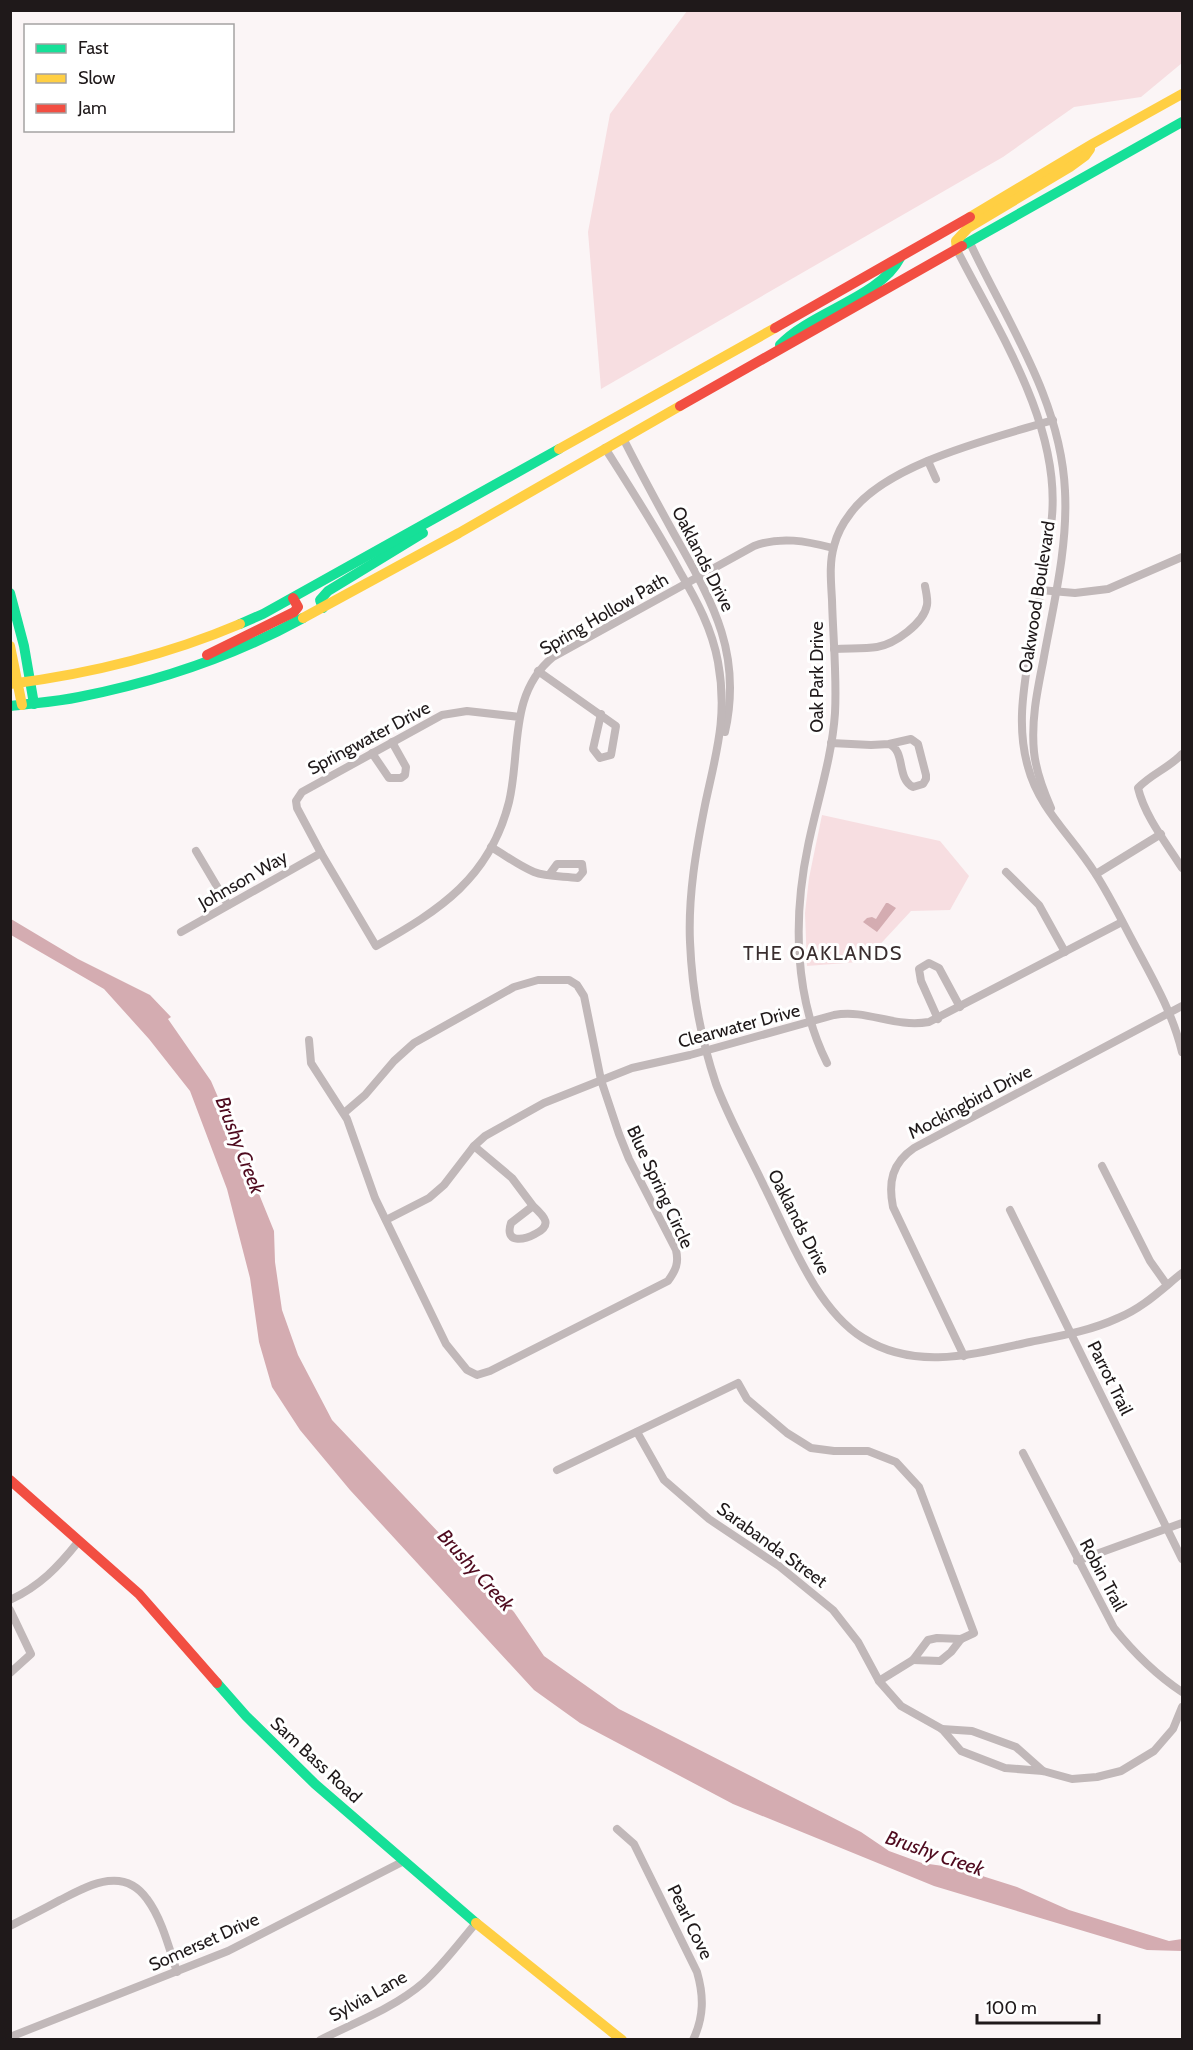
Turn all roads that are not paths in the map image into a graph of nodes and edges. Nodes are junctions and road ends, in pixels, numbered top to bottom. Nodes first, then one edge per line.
1 (1182, 94) edge
2 (1182, 122) edge
3 (1094, 143) junction
4 (970, 243) junction
5 (957, 250) junction
6 (900, 258) junction
7 (771, 354) junction
8 (611, 420) junction
9 (1053, 420) junction
10 (1040, 424) junction
11 (595, 429) junction
12 (623, 438) junction
13 (605, 448) junction
14 (928, 461) junction
15 (936, 479) dead end
16 (431, 521) junction
17 (833, 548) junction
18 (1182, 557) edge
19 (698, 577) junction
20 (687, 583) junction
21 (925, 586) dead end
22 (1040, 590) junction
23 (1056, 591) junction
24 (10, 593) edge
25 (293, 598) junction
26 (323, 608) junction
27 (10, 646) edge
28 (834, 649) junction
29 (199, 664) junction
30 (538, 670) junction
31 (31, 682) junction
32 (14, 684) edge
33 (34, 704) junction
34 (16, 706) edge
35 (601, 714) junction
36 (520, 717) junction
37 (392, 742) junction
38 (831, 743) junction
39 (889, 744) junction
40 (372, 753) junction
41 (1182, 754) edge
42 (713, 771) junction
43 (1059, 826) junction
44 (1161, 834) junction
45 (491, 848) junction
46 (196, 851) dead end
47 (321, 853) junction
48 (1182, 868) edge
49 (1006, 872) dead end
50 (1096, 874) junction
51 (549, 875) dead end
52 (228, 906) junction
53 (1122, 922) junction
54 (181, 932) dead end
55 (376, 946) joint
56 (1065, 952) junction
57 (1182, 1006) edge
58 (960, 1007) junction
59 (1169, 1013) junction
60 (938, 1019) junction
61 (812, 1022) junction
62 (309, 1041) dead end
63 (706, 1051) junction
64 (1182, 1052) edge
65 (827, 1064) dead end
66 (600, 1080) junction
67 (344, 1113) junction
68 (474, 1146) junction
69 (1102, 1166) dead end
70 (533, 1206) junction
71 (1010, 1210) dead end
72 (386, 1220) junction
73 (1182, 1273) edge
74 (1167, 1285) junction
75 (1071, 1334) junction
76 (964, 1356) junction
77 (636, 1432) junction
78 (1023, 1453) dead end
79 (557, 1470) dead end
80 (10, 1480) edge
81 (1182, 1523) edge
82 (1167, 1528) junction
83 (78, 1542) junction
84 (1182, 1559) edge
85 (1077, 1561) junction
86 (10, 1600) edge
87 (10, 1610) edge
88 (961, 1639) junction
89 (913, 1660) junction
90 (10, 1673) edge
91 (879, 1682) junction
92 (1182, 1692) edge
93 (1182, 1707) edge
94 (942, 1729) junction
95 (1043, 1771) junction
96 (617, 1829) dead end
97 (404, 1862) junction
98 (476, 1923) junction
99 (10, 1926) edge
100 (177, 1972) junction
101 (10, 2037) edge
102 (320, 2040) edge
103 (622, 2040) edge
104 (693, 2040) edge

1 - 3 main road
2 - 4 main road
3 - 5 main road
3 - 6 main road
4 - 5 main road
4 - 9 street, Oakwood Boulevard
5 - 7 main road
5 - 10 street, Oakwood Boulevard
6 - 7 main road
6 - 8 main road
7 - 12 main road
8 - 11 main road
8 - 12 main road
9 - 10 street, Oak Park Drive
9 - 23 street, Oakwood Boulevard
10 - 14 street, Oak Park Drive
10 - 22 street, Oakwood Boulevard
11 - 13 main road
11 - 16 main road
12 - 13 main road
12 - 19 street, Oaklands Drive
13 - 20 street, Oaklands Drive
13 - 26 main road
14 - 15 street
14 - 17 street, Oak Park Drive
16 - 25 main road
16 - 26 main road
17 - 19 street, Spring Hollow Path
17 - 28 street, Oak Park Drive
18 - 23 street
19 - 20 street, Spring Hollow Path
19 - 42 street, Oaklands Drive
20 - 30 street, Spring Hollow Path
20 - 42 street, Oaklands Drive
21 - 28 street
22 - 23 street
22 - 43 street, Oakwood Boulevard
23 - 43 street, Oakwood Boulevard
24 - 31 main road
25 - 29 main road
25 - 31 main road
26 - 29 main road
27 - 32 main road
28 - 38 street, Oak Park Drive
29 - 33 main road
30 - 35 street
30 - 36 street, Spring Hollow Path
31 - 32 main road
31 - 33 main road
32 - 34 main road
33 - 34 main road
35 - 35 street
36 - 37 street, Springwater Drive
36 - 45 street, Spring Hollow Path
37 - 40 street, Springwater Drive
37 - 40 street
38 - 39 street
38 - 61 street, Oak Park Drive
39 - 39 street
40 - 47 street, Springwater Drive
41 - 44 street
42 - 63 street, Oaklands Drive
43 - 50 street, Oakwood Boulevard
44 - 48 street
44 - 50 street
45 - 51 street
45 - 55 street, Spring Hollow Path
46 - 52 street
47 - 52 street, Johnson Way
47 - 55 street, Springwater Drive
49 - 56 street
50 - 53 street, Oakwood Boulevard
52 - 54 street, Johnson Way
53 - 56 street, Clearwater Drive
53 - 59 street, Oakwood Boulevard
56 - 58 street, Clearwater Drive
57 - 59 street, Mockingbird Drive
58 - 60 street, Clearwater Drive
58 - 60 street
59 - 64 street, Oakwood Boulevard
59 - 76 street, Mockingbird Drive
60 - 61 street, Clearwater Drive
61 - 63 street, Clearwater Drive
61 - 65 street, Oak Park Drive
62 - 67 street
63 - 66 street, Clearwater Drive
63 - 76 street, Oaklands Drive
66 - 67 street, Blue Spring Circle
66 - 68 street, Clearwater Drive
66 - 72 street, Blue Spring Circle
67 - 72 street, Blue Spring Circle
68 - 70 street
68 - 72 street, Clearwater Drive
69 - 74 street
70 - 70 street
71 - 75 street, Parrot Trail
73 - 74 street, Oaklands Drive
74 - 75 street, Oaklands Drive
75 - 76 street, Oaklands Drive
75 - 82 street, Parrot Trail
77 - 79 street
77 - 88 street
77 - 91 street, Sarabanda Street
78 - 85 street, Robin Trail
80 - 83 main road, Sam Bass Road
81 - 82 street
82 - 84 street, Parrot Trail
82 - 85 street
83 - 86 street
83 - 97 main road, Sam Bass Road
85 - 92 street, Robin Trail
87 - 90 street
88 - 89 street
88 - 89 street
89 - 91 street
91 - 94 street, Sarabanda Street
93 - 95 street, Sarabanda Street
94 - 95 street, Sarabanda Street
94 - 95 street, Sarabanda Street
96 - 104 street, Pearl Cove
97 - 98 main road, Sam Bass Road
97 - 100 street, Somerset Drive
98 - 102 street, Sylvia Lane
98 - 103 main road, Sam Bass Road
99 - 100 street
100 - 101 street, Somerset Drive

